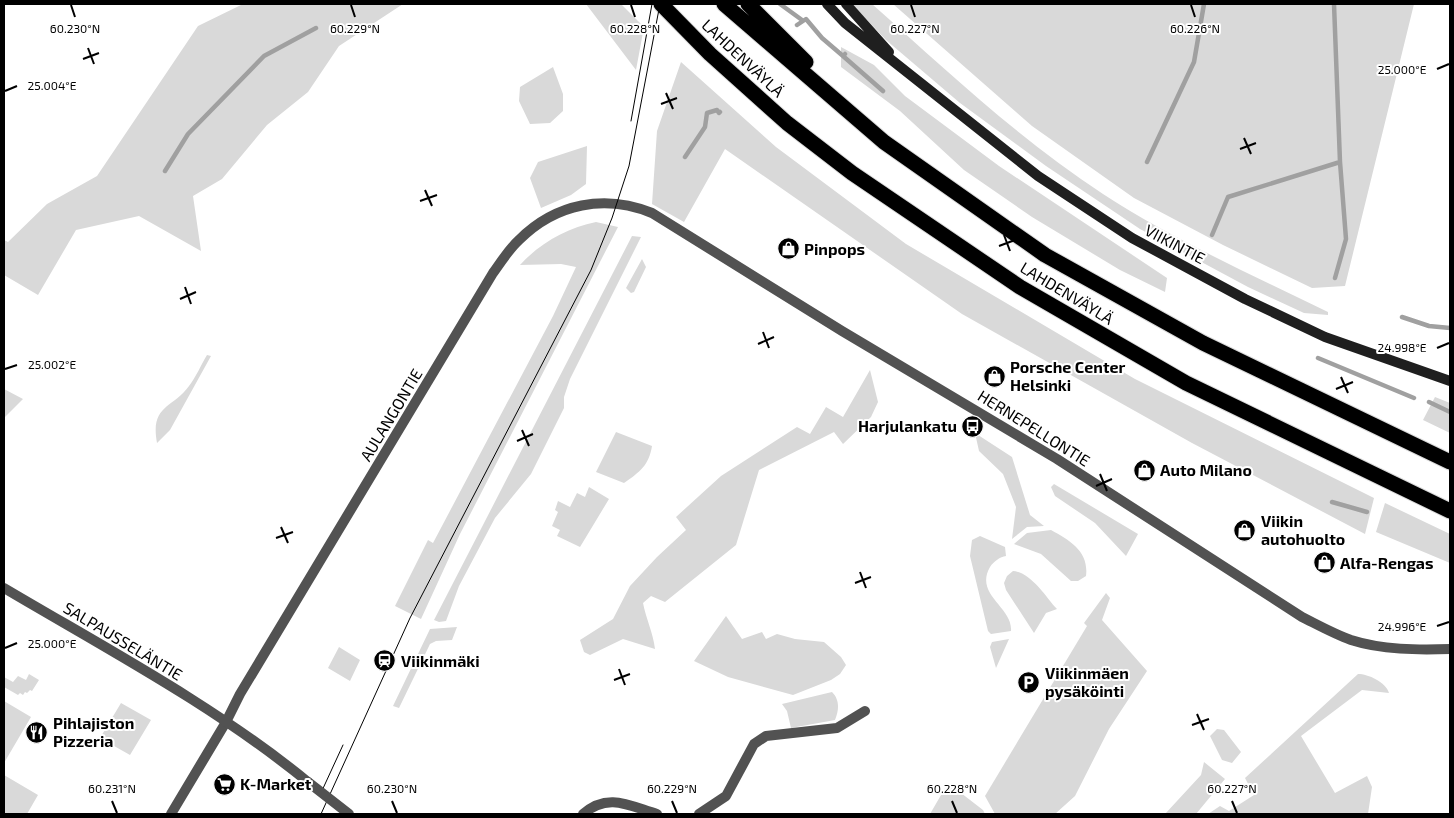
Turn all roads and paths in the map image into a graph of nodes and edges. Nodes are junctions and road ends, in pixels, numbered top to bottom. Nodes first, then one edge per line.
1 (649, 4) edge
2 (661, 4) edge
3 (724, 4) edge
4 (748, 4) edge
5 (827, 4) edge
6 (846, 4) edge
7 (710, 54) junction
8 (916, 80) junction
9 (884, 142) junction
10 (640, 209) joint
11 (1450, 381) edge
12 (1450, 462) edge
13 (1450, 512) edge
14 (4, 588) edge
15 (1450, 649) edge
16 (865, 711) dead end
17 (226, 722) junction
18 (171, 814) edge
19 (348, 814) edge
20 (584, 814) edge
21 (658, 814) edge
22 (699, 814) edge

1 - 7 highway
2 - 7 highway, LAHDENVÄYLÄ
3 - 9 highway, LAHDENVÄYLÄ
4 - 9 highway
5 - 8 main road, VIIKINTIE
6 - 8 main road, VIIKINTIE
7 - 13 highway, LAHDENVÄYLÄ
8 - 11 main road, VIIKINTIE
9 - 12 highway, LAHDENVÄYLÄ
10 - 15 street, HERNEPELLONTIE
10 - 17 street, AULANGONTIE
14 - 17 street, SALPAUSSELÄNTIE
16 - 22 street
17 - 18 street, AULANGONTIE
17 - 19 street, SALPAUSSELÄNTIE, bridge
20 - 21 street

